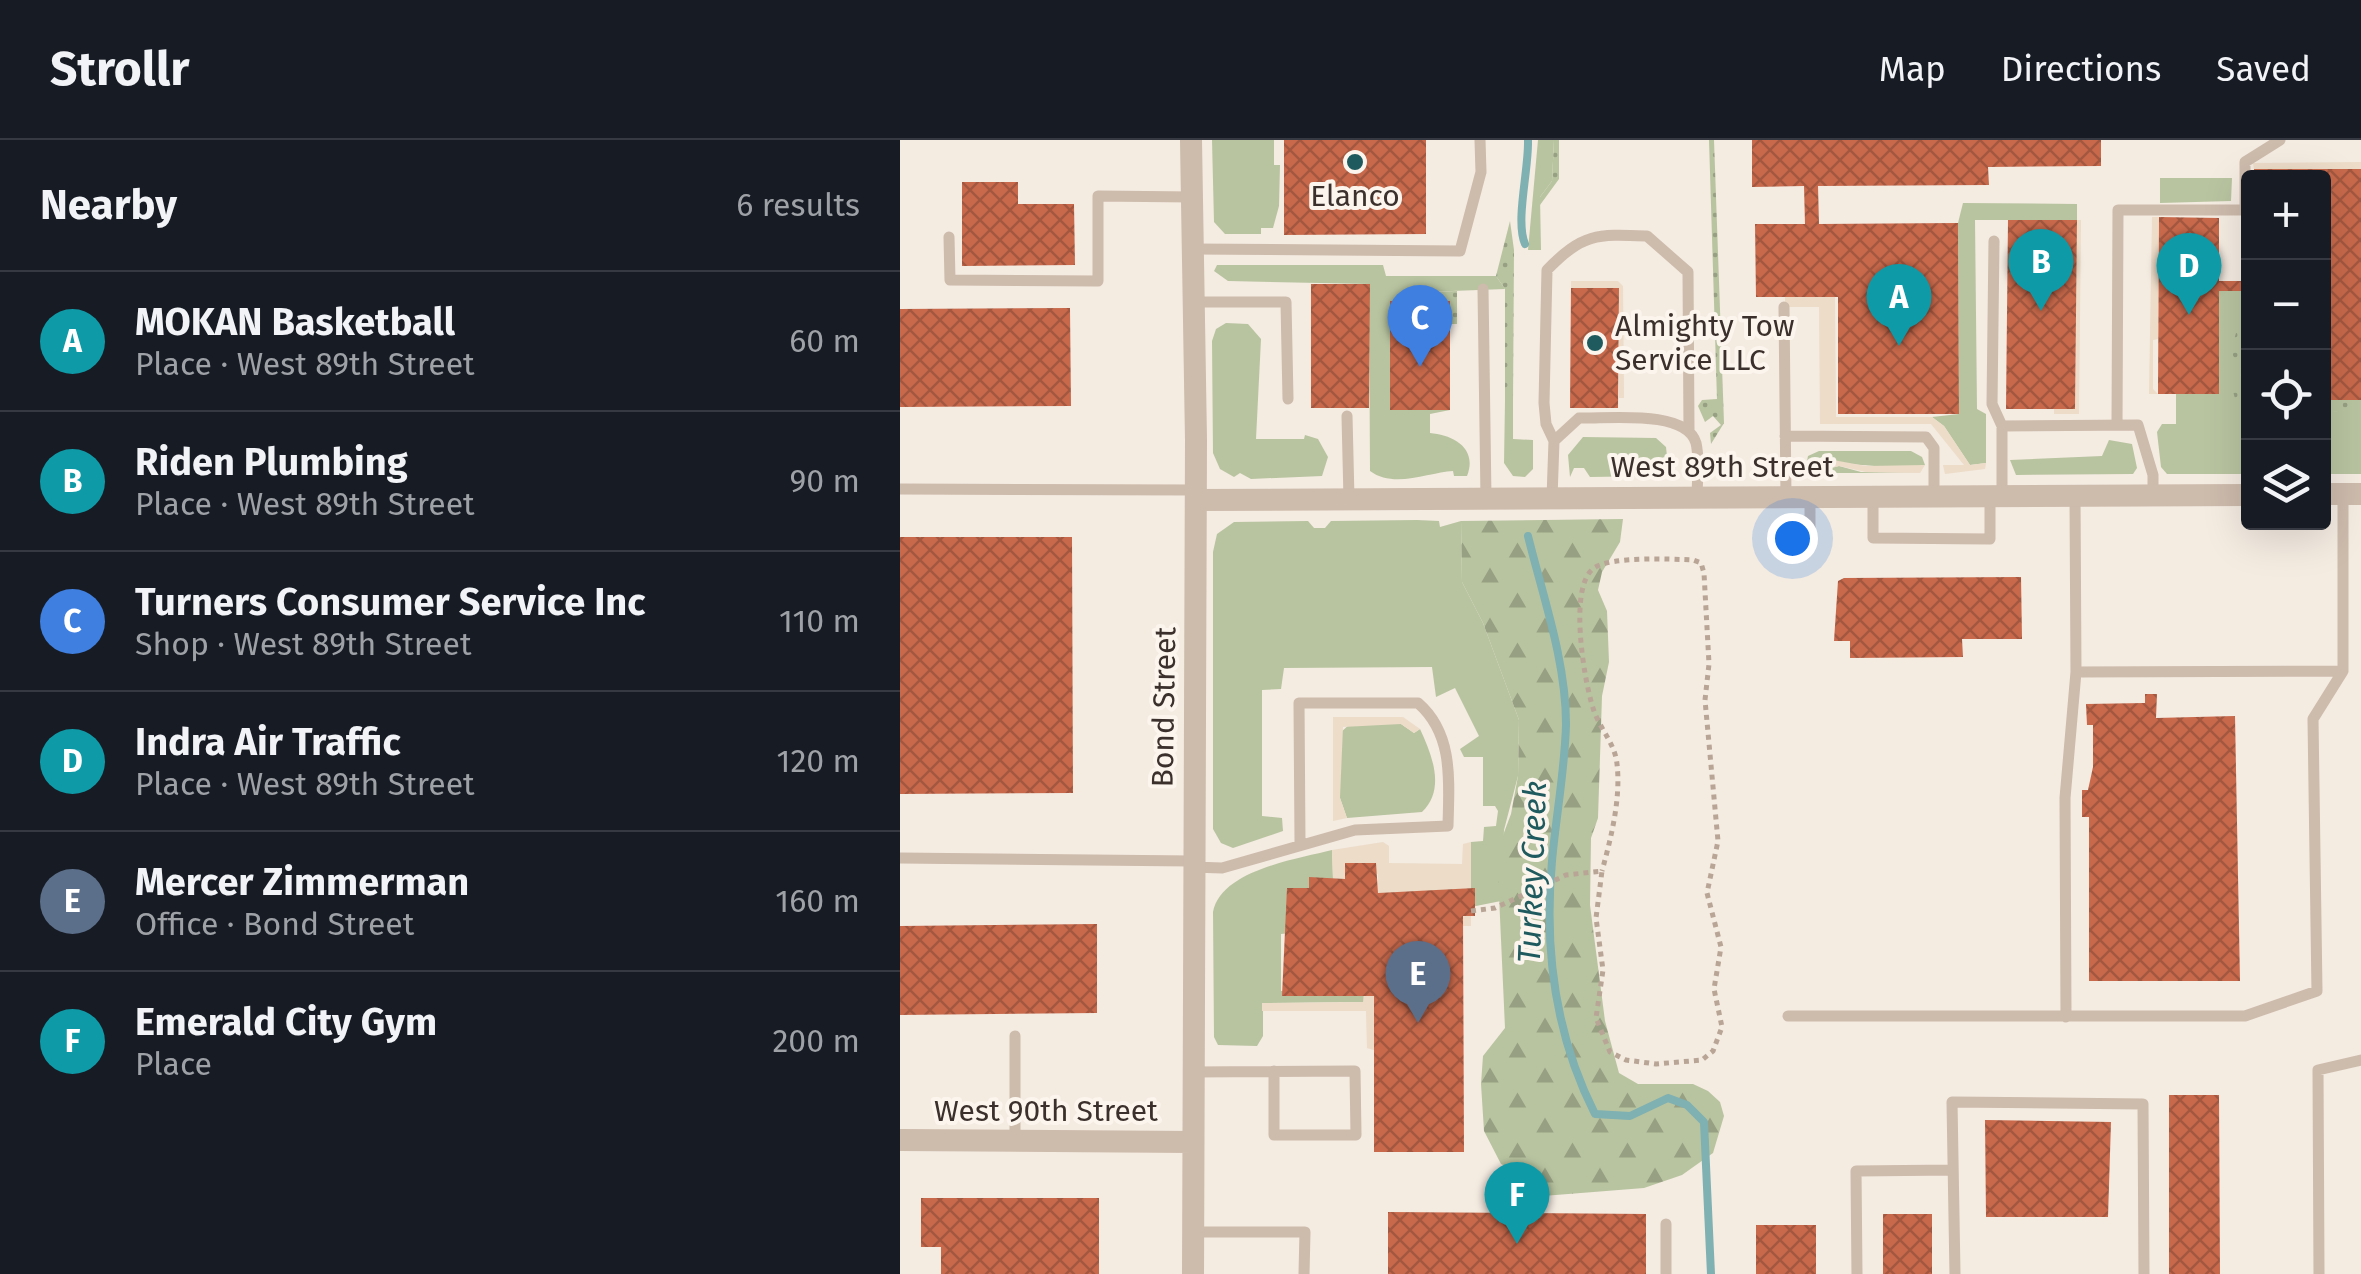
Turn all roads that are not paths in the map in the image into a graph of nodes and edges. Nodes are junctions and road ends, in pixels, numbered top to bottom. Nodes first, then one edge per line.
1 (1191, 140) edge
2 (1480, 140) edge
3 (2280, 140) edge
4 (1192, 198) junction
5 (949, 237) dead end
6 (1994, 241) dead end
7 (1192, 248) junction
8 (1483, 289) dead end
9 (1192, 302) junction
10 (1784, 307) dead end
11 (1288, 399) dead end
12 (1347, 416) dead end
13 (2117, 425) junction
14 (2002, 426) junction
15 (1689, 430) junction
16 (1785, 436) junction
17 (1554, 441) junction
18 (900, 489) edge
19 (2342, 494) edge
20 (1195, 495) junction
21 (2153, 495) junction
22 (2241, 495) edge
23 (1873, 496) junction
24 (1934, 496) junction
25 (1996, 496) junction
26 (2075, 496) junction
27 (1798, 497) junction
28 (1486, 498) junction
29 (1552, 498) junction
30 (1698, 498) junction
31 (1349, 499) junction
32 (1810, 534) dead end
33 (2343, 671) junction
34 (2076, 672) junction
35 (1300, 842) junction
36 (900, 858) edge
37 (1192, 864) junction
38 (1788, 1016) dead end
39 (2066, 1018) junction
40 (1015, 1036) dead end
41 (2361, 1060) edge
42 (1274, 1071) junction
43 (1192, 1072) junction
44 (900, 1140) edge
45 (1015, 1140) junction
46 (1192, 1142) junction
47 (1953, 1170) junction
48 (1666, 1224) dead end
49 (1193, 1232) junction
50 (1193, 1274) edge
51 (1304, 1274) edge
52 (1666, 1274) edge
53 (1856, 1274) edge
54 (1955, 1274) edge
55 (2144, 1274) edge
56 (2319, 1274) edge

1 - 4 street, Bond Street
2 - 7 lane
3 - 13 lane
4 - 5 lane
4 - 7 street, Bond Street
6 - 14 lane
7 - 9 street, Bond Street
8 - 28 lane
9 - 11 lane
9 - 20 street, Bond Street
10 - 16 lane
12 - 31 lane
13 - 14 lane
13 - 21 lane
14 - 25 lane
15 - 17 lane
15 - 17 lane
15 - 30 lane
16 - 24 lane
16 - 27 lane
17 - 29 lane
18 - 20 lane
19 - 33 lane
20 - 31 street, West 89th Street
20 - 37 street, Bond Street
21 - 22 street, West 89th Street
21 - 26 street, West 89th Street
23 - 24 street, West 89th Street
23 - 25 lane
23 - 27 street, West 89th Street
24 - 25 street, West 89th Street
25 - 26 street, West 89th Street
26 - 34 lane
27 - 30 street, West 89th Street
27 - 32 lane
28 - 29 street, West 89th Street
28 - 31 street, West 89th Street
29 - 30 street, West 89th Street
33 - 34 lane
33 - 39 lane
34 - 39 lane
35 - 35 lane
35 - 37 lane
36 - 37 lane
37 - 43 street, Bond Street
38 - 39 lane
40 - 45 lane
41 - 56 lane
42 - 42 lane
42 - 43 lane
43 - 46 street, Bond Street
44 - 45 street, West 90th Street
45 - 46 street, West 90th Street
46 - 49 street, Bond Street
47 - 53 lane
47 - 54 lane
47 - 55 lane
48 - 52 lane
49 - 50 street, Bond Street
49 - 51 lane

